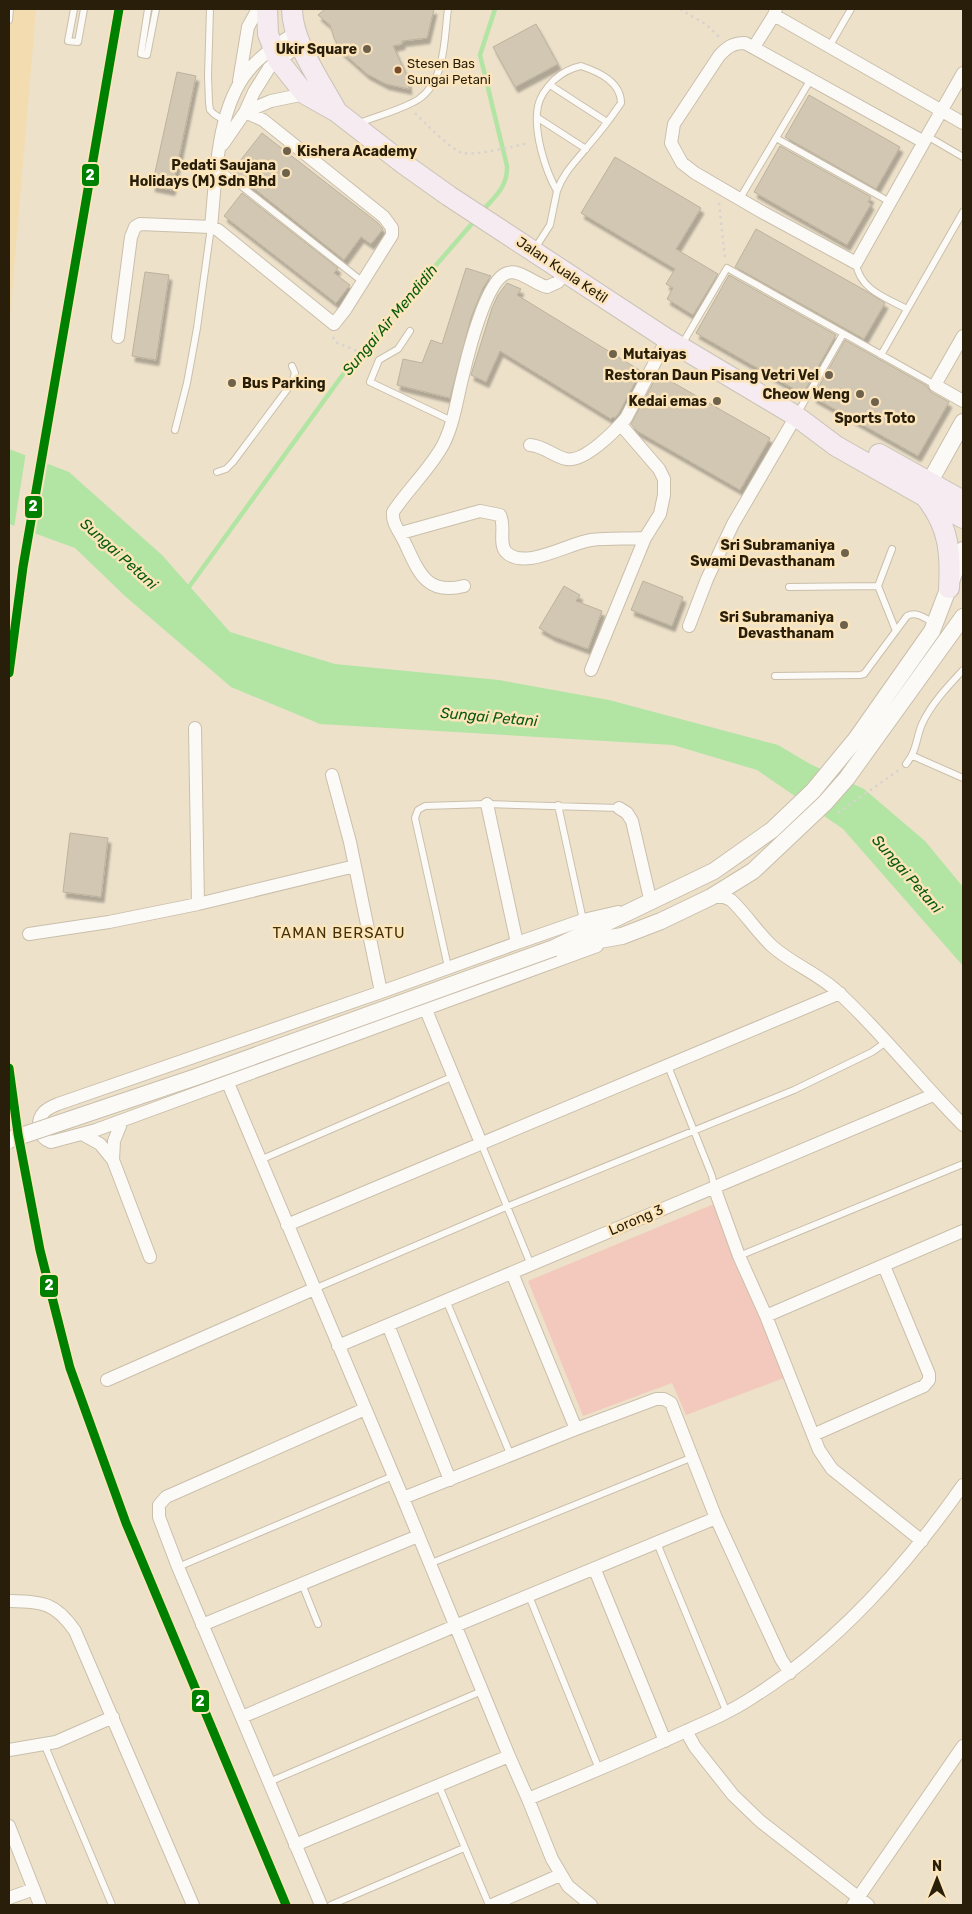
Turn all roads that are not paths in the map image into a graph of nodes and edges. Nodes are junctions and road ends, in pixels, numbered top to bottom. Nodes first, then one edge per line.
1 (10, 9) edge
2 (74, 9) edge
3 (84, 9) edge
4 (148, 9) edge
5 (156, 9) edge
6 (210, 9) edge
7 (258, 9) edge
8 (267, 9) edge
9 (292, 9) edge
10 (448, 9) edge
11 (851, 9) edge
12 (775, 12) edge
13 (9, 20) edge
14 (298, 39) junction
15 (754, 47) junction
16 (830, 47) junction
17 (275, 53) junction
18 (963, 73) edge
19 (811, 79) junction
20 (550, 85) junction
21 (238, 86) junction
22 (305, 94) junction
23 (942, 110) junction
24 (245, 112) junction
25 (337, 112) junction
26 (538, 118) junction
27 (225, 122) junction
28 (607, 122) junction
29 (963, 122) edge
30 (354, 126) junction
31 (776, 138) junction
32 (926, 139) junction
33 (220, 148) junction
34 (586, 149) junction
35 (963, 157) edge
36 (218, 167) junction
37 (557, 192) junction
38 (739, 200) junction
39 (890, 202) junction
40 (963, 212) edge
41 (211, 227) junction
42 (533, 250) junction
43 (856, 263) junction
44 (566, 272) junction
45 (363, 282) junction
46 (907, 309) junction
47 (410, 332) dead end
48 (843, 334) junction
49 (963, 336) edge
50 (118, 337) dead end
51 (673, 343) junction
52 (881, 355) junction
53 (292, 366) dead end
54 (935, 386) junction
55 (963, 402) edge
56 (796, 416) junction
57 (452, 421) junction
58 (963, 422) edge
59 (621, 425) junction
60 (175, 430) dead end
61 (530, 445) dead end
62 (217, 472) dead end
63 (926, 488) junction
64 (963, 501) edge
65 (963, 518) edge
66 (401, 534) junction
67 (645, 538) junction
68 (892, 550) dead end
69 (962, 555) edge
70 (464, 586) dead end
71 (878, 586) junction
72 (789, 587) dead end
73 (949, 588) junction
74 (963, 617) edge
75 (936, 624) junction
76 (689, 626) dead end
77 (896, 631) junction
78 (591, 670) dead end
79 (963, 670) edge
80 (775, 676) dead end
81 (910, 677) junction
82 (195, 728) dead end
83 (913, 756) junction
84 (906, 764) road end
85 (332, 774) dead end
86 (963, 778) edge
87 (487, 804) junction
88 (558, 805) junction
89 (619, 808) joint
90 (778, 836) junction
91 (354, 866) junction
92 (710, 897) junction
93 (651, 903) junction
94 (198, 904) junction
95 (630, 912) junction
96 (583, 920) junction
97 (29, 934) dead end
98 (622, 936) junction
99 (517, 943) junction
100 (554, 948) junction
101 (448, 967) junction
102 (380, 992) junction
103 (840, 994) junction
104 (426, 1010) junction
105 (886, 1042) junction
106 (668, 1066) junction
107 (454, 1076) junction
108 (228, 1083) junction
109 (933, 1095) junction
110 (122, 1121) junction
111 (963, 1125) edge
112 (693, 1131) junction
113 (82, 1134) junction
114 (9, 1140) edge
115 (481, 1143) junction
116 (113, 1160) junction
117 (260, 1160) junction
118 (963, 1164) edge
119 (714, 1187) junction
120 (506, 1207) junction
121 (287, 1225) junction
122 (963, 1232) edge
123 (739, 1256) junction
124 (150, 1257) dead end
125 (531, 1264) junction
126 (884, 1266) junction
127 (512, 1272) junction
128 (314, 1288) junction
129 (446, 1300) junction
130 (766, 1316) junction
131 (388, 1325) junction
132 (338, 1346) junction
133 (107, 1380) dead end
134 (365, 1409) junction
135 (576, 1428) junction
136 (813, 1435) junction
137 (511, 1456) junction
138 (693, 1457) junction
139 (393, 1476) junction
140 (450, 1480) junction
141 (963, 1485) edge
142 (403, 1498) junction
143 (716, 1518) junction
144 (418, 1536) junction
145 (922, 1541) junction
146 (657, 1543) junction
147 (429, 1564) junction
148 (178, 1567) junction
149 (595, 1570) junction
150 (302, 1584) junction
151 (529, 1596) junction
152 (9, 1602) edge
153 (318, 1624) dead end
154 (202, 1625) junction
155 (455, 1626) junction
156 (790, 1673) junction
157 (482, 1691) junction
158 (727, 1713) junction
159 (113, 1716) junction
160 (242, 1717) junction
161 (686, 1731) junction
162 (665, 1741) junction
163 (45, 1746) junction
164 (963, 1746) edge
165 (9, 1750) edge
166 (509, 1756) junction
167 (599, 1769) junction
168 (269, 1782) junction
169 (440, 1786) junction
170 (528, 1799) junction
171 (9, 1826) edge
172 (295, 1845) junction
173 (464, 1848) junction
174 (560, 1875) junction
175 (34, 1889) junction
176 (9, 1898) edge
177 (860, 1903) edge
178 (40, 1905) edge
179 (112, 1905) edge
180 (192, 1905) edge
181 (321, 1905) edge
182 (331, 1905) edge
183 (491, 1905) edge
184 (591, 1905) edge

1 - 13 lane
2 - 3 lane
4 - 5 lane
6 - 27 lane
7 - 21 street
8 - 17 main road, Jalan Kuala Ketil
9 - 14 main road, Jalan Kuala Ketil
10 - 30 lane
11 - 16 lane
12 - 15 street
12 - 16 street
14 - 17 street
14 - 25 main road, Jalan Kuala Ketil
15 - 19 street
15 - 38 street
16 - 23 street
17 - 21 street
17 - 22 main road, Jalan Kuala Ketil
17 - 24 street
18 - 23 street
19 - 31 lane
19 - 32 street
20 - 26 lane
20 - 28 lane
20 - 28 lane
21 - 27 street
22 - 24 street
22 - 25 main road, Jalan Kuala Ketil
23 - 29 street
23 - 32 street
24 - 33 street
24 - 45 street
25 - 30 main road, Jalan Kuala Ketil
26 - 34 lane
26 - 37 lane
27 - 33 street
28 - 34 lane
30 - 42 main road, Jalan Kuala Ketil
31 - 38 lane
31 - 39 lane
32 - 35 lane
32 - 39 street
33 - 36 street
34 - 37 lane
36 - 41 street
36 - 45 lane
37 - 42 lane
38 - 43 street
39 - 43 street
40 - 46 lane
41 - 45 street
41 - 50 street
41 - 60 lane
42 - 44 main road, Jalan Kuala Ketil
43 - 46 lane
44 - 51 main road, Jalan Kuala Ketil
44 - 57 street
46 - 52 lane
47 - 57 lane
48 - 51 lane
48 - 52 lane
48 - 56 lane
49 - 54 street
51 - 56 main road, Jalan Kuala Ketil
51 - 59 street
52 - 54 lane
53 - 62 lane
54 - 55 street
56 - 63 main road, Jalan Kuala Ketil
56 - 76 street
57 - 66 street
58 - 63 street
59 - 61 street
59 - 67 street
63 - 64 main road, Jalan Kuala Ketil
63 - 65 main road, Jalan Kuala Ketil
63 - 73 main road
66 - 67 street
66 - 70 street
67 - 78 street
68 - 71 lane
69 - 73 street
71 - 72 lane
71 - 77 lane
73 - 75 street
74 - 81 street
75 - 77 lane
75 - 81 street
77 - 80 lane
79 - 83 lane
81 - 90 street
82 - 94 street
83 - 84 lane
83 - 86 lane
85 - 91 street
87 - 88 lane
87 - 99 street
87 - 101 lane
88 - 89 lane
88 - 96 lane
89 - 93 street
90 - 92 street
90 - 93 street
91 - 94 street
91 - 102 street
92 - 98 street
92 - 103 street
93 - 95 street
94 - 97 street
95 - 96 street
95 - 100 street
96 - 99 street
98 - 100 street
98 - 104 street
99 - 101 street
100 - 114 street, bridge
101 - 102 street
102 - 113 street
103 - 105 street
103 - 106 street
104 - 107 street
104 - 108 street
105 - 109 street
105 - 112 lane
106 - 112 lane
106 - 115 street
107 - 115 street
107 - 117 lane
108 - 110 street
108 - 117 street
109 - 111 street
109 - 119 street, Lorong 3
110 - 113 street
110 - 116 street
112 - 119 lane
112 - 120 lane
113 - 116 street
115 - 120 lane
115 - 121 street
116 - 124 street
117 - 121 street
118 - 123 lane
119 - 123 street
119 - 125 street, Lorong 3
120 - 125 lane
120 - 128 lane
121 - 128 street
122 - 126 street
123 - 130 street
125 - 127 street, Lorong 3
126 - 130 street
126 - 136 street
127 - 129 street, Lorong 3
127 - 135 street
128 - 132 street
128 - 133 street
129 - 131 street, Lorong 3
129 - 137 lane
130 - 136 street
131 - 132 street, Lorong 3
131 - 140 street
132 - 134 street
134 - 139 street
134 - 148 street
135 - 137 street
135 - 138 street
136 - 145 street
137 - 140 street
138 - 143 street
138 - 147 lane
139 - 142 street
139 - 148 lane
140 - 142 street
141 - 145 street
142 - 144 street
143 - 146 street
143 - 156 street
144 - 147 street
144 - 150 street
145 - 156 street
146 - 149 street
146 - 158 lane
147 - 155 street
148 - 154 street
149 - 151 street
149 - 162 street
150 - 153 lane
150 - 154 street
151 - 155 street
151 - 167 lane
152 - 159 street
154 - 160 street
155 - 157 street
155 - 160 street
156 - 158 street
157 - 166 street
157 - 168 lane
158 - 161 street
159 - 163 street
159 - 180 street
160 - 168 street
161 - 162 street
161 - 177 street
162 - 167 street
163 - 165 street
163 - 179 lane
164 - 177 street
166 - 169 street
166 - 170 street
167 - 170 street
168 - 172 street
169 - 172 street
169 - 173 lane
170 - 174 street
171 - 175 street
172 - 181 street
173 - 182 lane
173 - 183 lane
174 - 183 street
174 - 184 street
175 - 176 street
175 - 178 street

